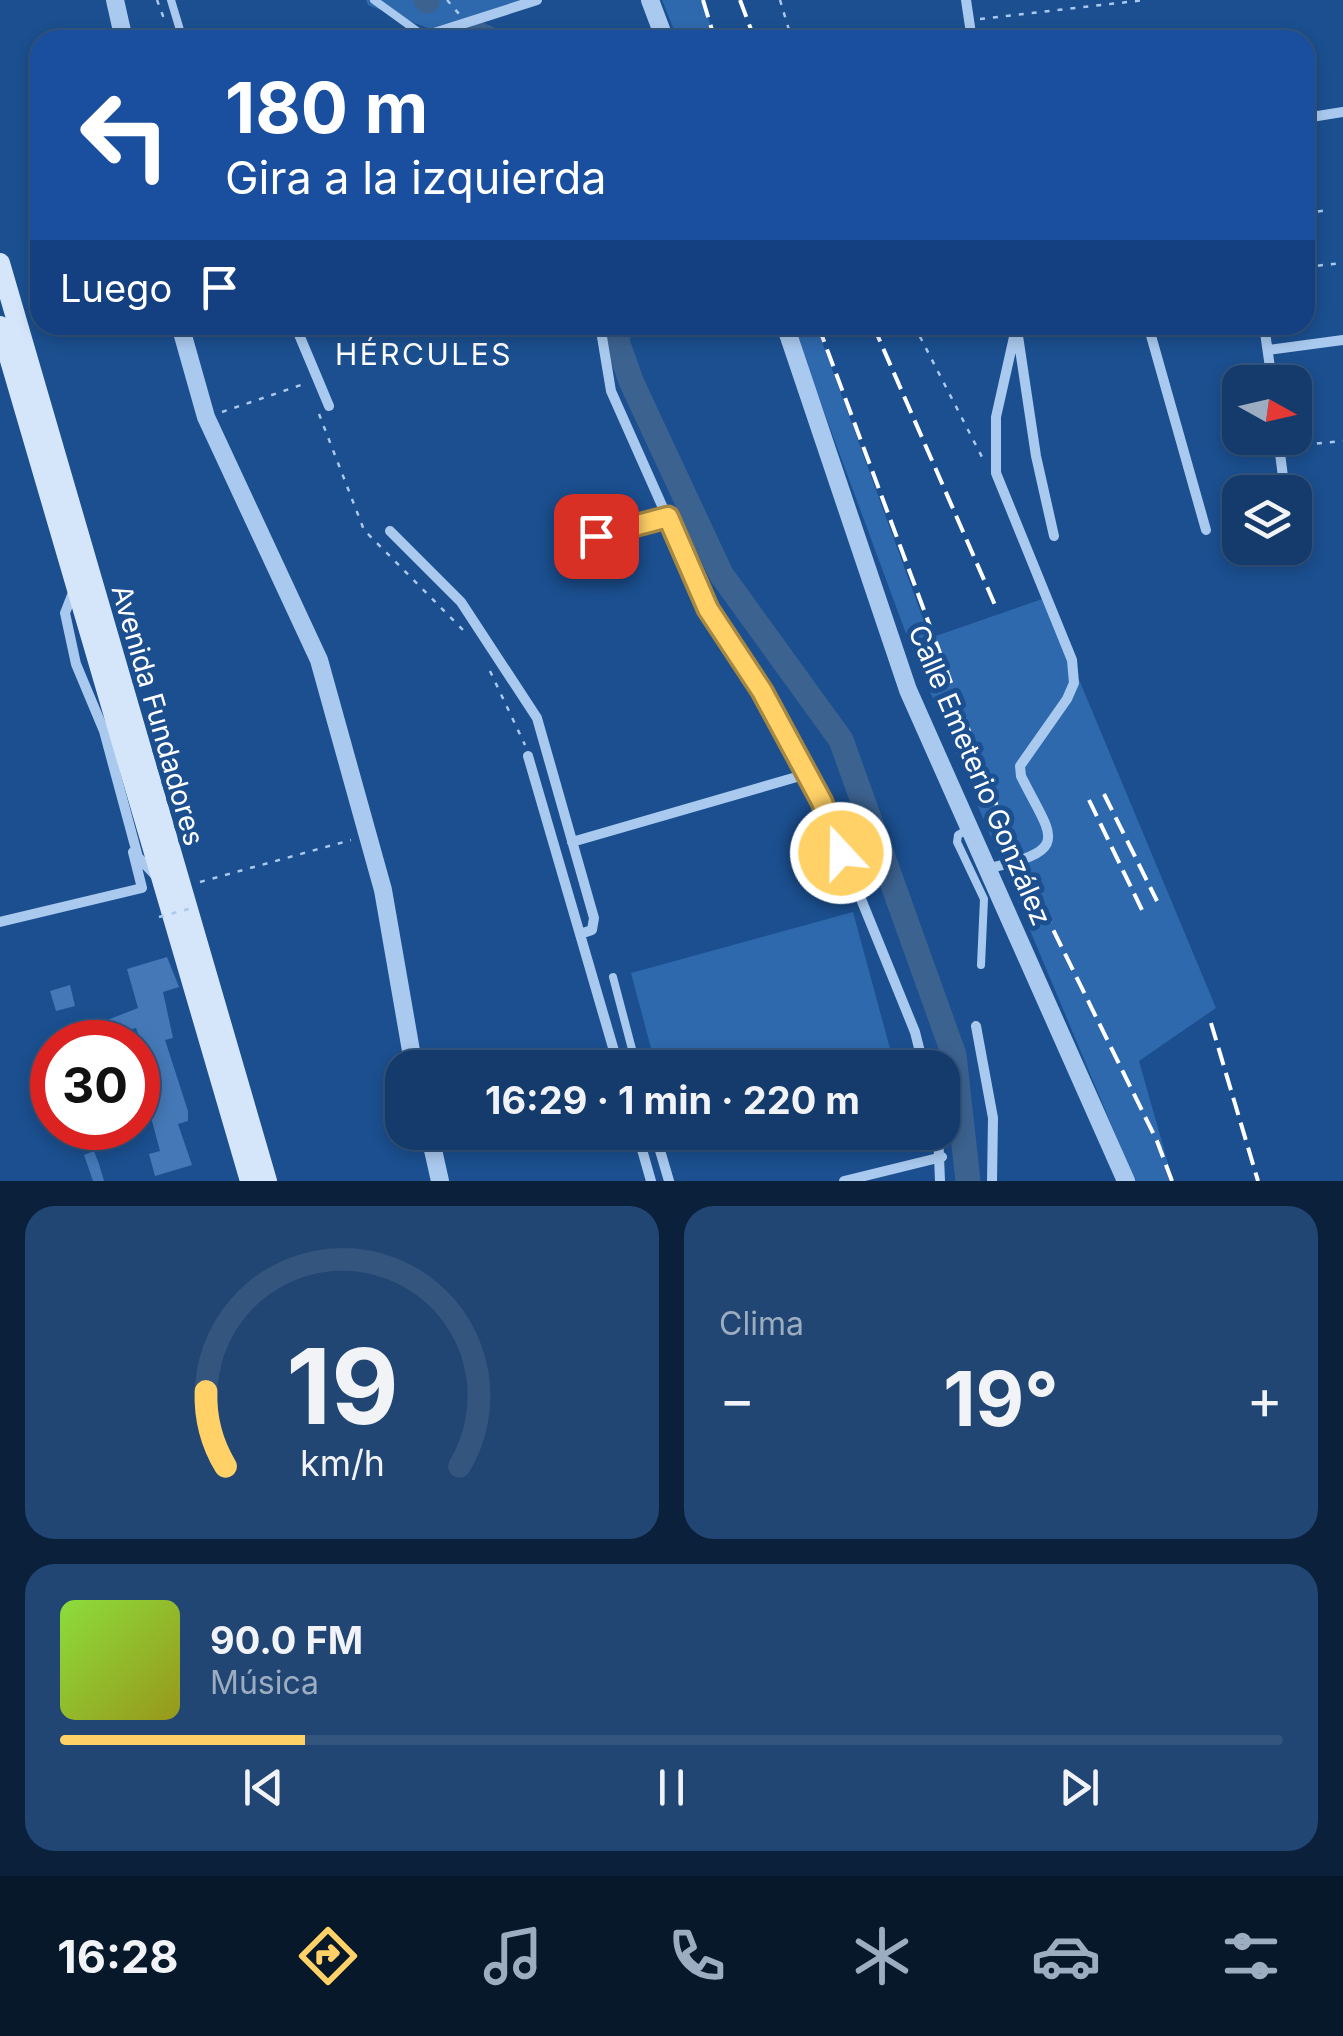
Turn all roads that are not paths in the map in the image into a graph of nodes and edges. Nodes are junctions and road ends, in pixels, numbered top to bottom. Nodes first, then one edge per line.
1 (115, 0) edge
2 (172, 0) edge
3 (374, 0) edge
4 (537, 0) edge
5 (650, 0) edge
6 (966, 0) edge
7 (122, 30) edge
8 (180, 30) edge
9 (417, 30) edge
10 (447, 30) edge
11 (661, 30) edge
12 (970, 30) edge
13 (1343, 112) edge
14 (1315, 116) edge
15 (0, 262) edge
16 (0, 326) edge
17 (183, 335) edge
18 (299, 335) edge
19 (602, 335) edge
20 (787, 335) edge
21 (1014, 335) edge
22 (1018, 335) edge
23 (1151, 335) edge
24 (1266, 335) edge
25 (1343, 340) edge
26 (1268, 350) junction
27 (1270, 365) edge
28 (328, 406) dead end
29 (668, 517) junction
30 (390, 530) dead end
31 (1206, 530) dead end
32 (1054, 536) dead end
33 (568, 539) dead end
34 (74, 589) junction
35 (528, 756) dead end
36 (806, 774) junction
37 (125, 822) junction
38 (971, 828) junction
39 (572, 842) junction
40 (989, 868) junction
41 (169, 883) junction
42 (0, 922) edge
43 (580, 934) junction
44 (981, 965) dead end
45 (613, 976) dead end
46 (976, 1026) dead end
47 (411, 1050) edge
48 (614, 1050) edge
49 (632, 1050) edge
50 (915, 1050) edge
51 (433, 1150) edge
52 (643, 1150) edge
53 (659, 1150) edge
54 (941, 1150) edge
55 (942, 1157) junction
56 (250, 1181) edge
57 (267, 1181) edge
58 (440, 1181) edge
59 (651, 1181) edge
60 (669, 1181) edge
61 (844, 1181) edge
62 (940, 1181) edge
63 (992, 1181) edge
64 (1126, 1181) edge

1 - 7 street
2 - 8 lane
3 - 9 lane
4 - 10 street
5 - 11 street
6 - 12 street
13 - 14 street
15 - 41 main road, Avenida Fundadores
16 - 34 main road, Avenida Fundadores
17 - 47 street
18 - 28 street
19 - 29 street
20 - 38 street, Calle Emeterio González
21 - 40 street
22 - 32 street
23 - 31 street
24 - 26 street
25 - 26 street
26 - 27 street
29 - 33 street
29 - 36 street
30 - 39 street
34 - 37 street
34 - 41 main road, Avenida Fundadores
35 - 43 street
36 - 39 street
36 - 50 street
37 - 41 street
37 - 42 street
38 - 40 street, Calle Emeterio González
38 - 44 lane
39 - 43 street
40 - 64 street, Calle Emeterio González
41 - 56 main road, Avenida Fundadores
41 - 57 main road, Avenida Fundadores
43 - 48 street
45 - 49 lane
46 - 63 street
51 - 58 street
52 - 59 street
53 - 60 street
54 - 55 street
55 - 61 street
55 - 62 street

